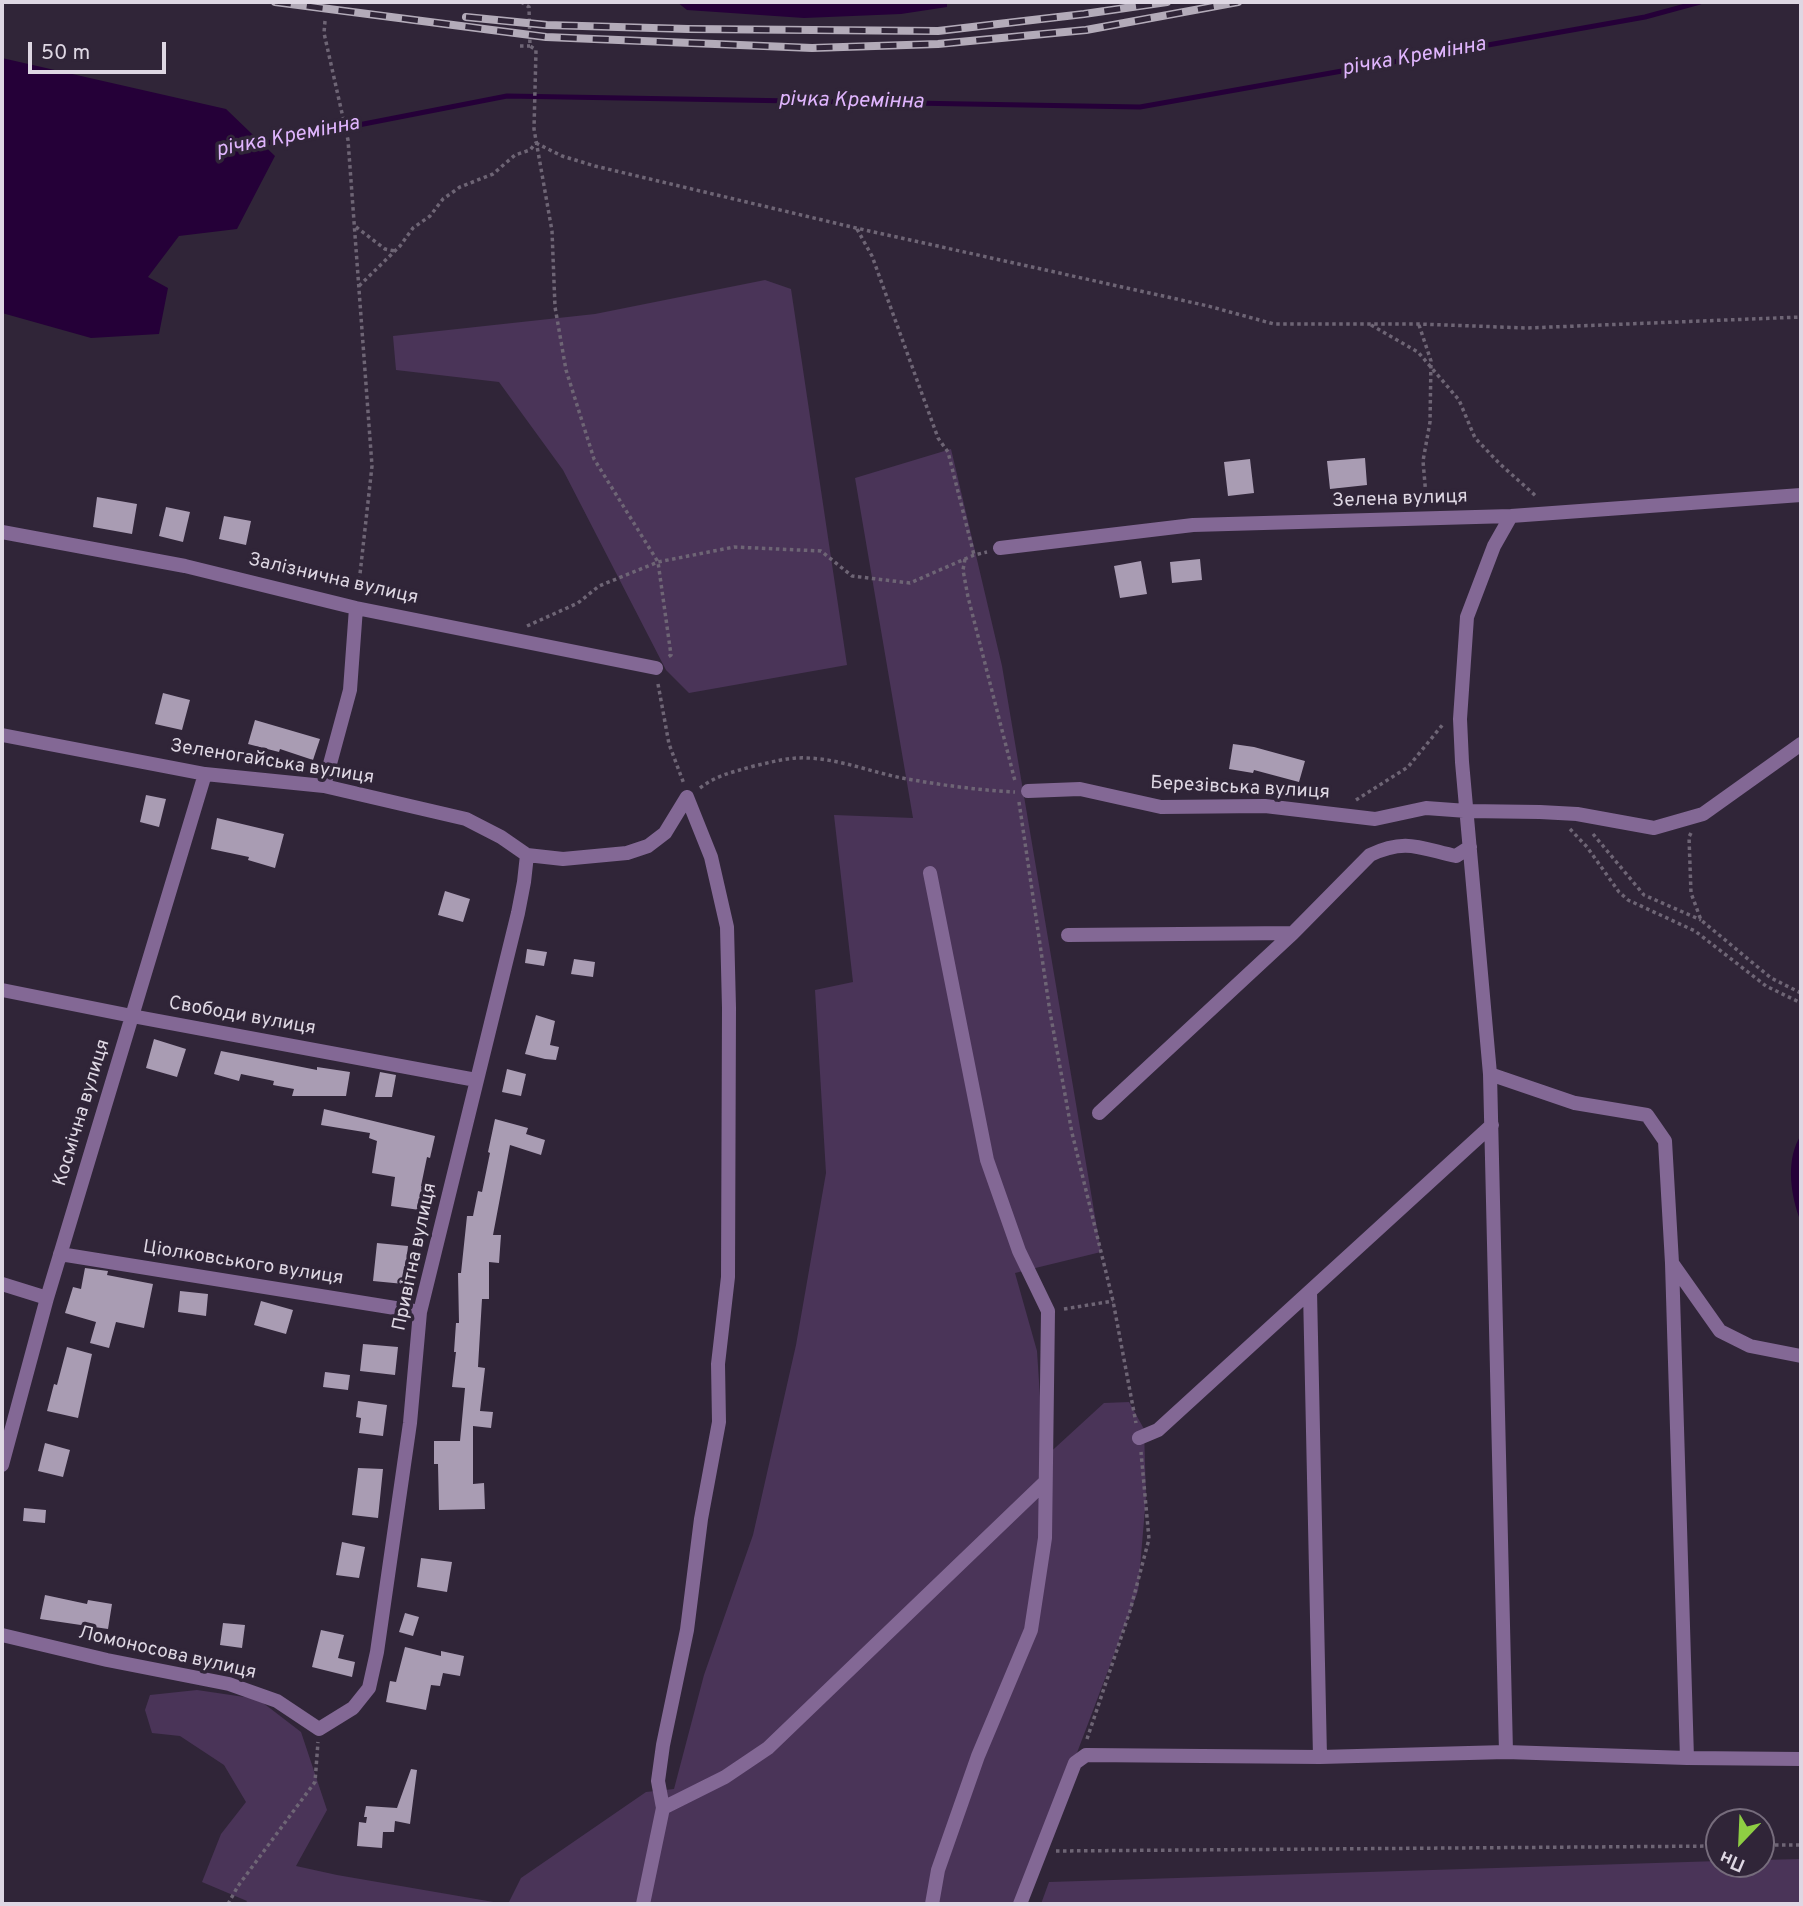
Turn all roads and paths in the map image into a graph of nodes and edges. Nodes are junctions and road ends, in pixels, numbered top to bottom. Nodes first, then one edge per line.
1 (521, 2) edge
2 (523, 13) dead end
3 (530, 14) junction
4 (324, 21) dead end
5 (520, 46) dead end
6 (530, 46) junction
7 (536, 143) junction
8 (355, 226) junction
9 (856, 229) junction
10 (395, 251) junction
11 (359, 286) junction
12 (1801, 317) edge
13 (1345, 324) junction
14 (1419, 324) junction
15 (1431, 368) junction
16 (1801, 495) edge
17 (1559, 513) junction
18 (1511, 516) junction
19 (1434, 518) junction
20 (2, 532) edge
21 (1000, 548) dead end
22 (965, 559) junction
23 (658, 562) junction
24 (356, 608) junction
25 (503, 636) junction
26 (656, 668) junction
27 (1444, 724) dead end
28 (2, 735) edge
29 (1801, 744) edge
30 (205, 774) junction
31 (324, 786) junction
32 (1023, 792) junction
33 (687, 797) junction
34 (1467, 811) junction
35 (1335, 813) junction
36 (1577, 814) junction
37 (1703, 814) junction
38 (1564, 824) dead end
39 (1470, 848) junction
40 (527, 855) junction
41 (930, 873) dead end
42 (1701, 920) junction
43 (1293, 933) junction
44 (1068, 935) dead end
45 (2, 990) edge
46 (1801, 993) edge
47 (1801, 1003) edge
48 (132, 1016) junction
49 (1490, 1074) junction
50 (476, 1080) junction
51 (1099, 1114) dead end
52 (1492, 1125) junction
53 (60, 1254) junction
54 (1672, 1263) junction
55 (2, 1283) edge
56 (1310, 1291) junction
57 (47, 1298) junction
58 (1113, 1301) junction
59 (1048, 1311) junction
60 (420, 1312) junction
61 (1801, 1356) edge
62 (1139, 1438) junction
63 (2, 1465) edge
64 (1045, 1482) junction
65 (2, 1635) edge
66 (319, 1729) junction
67 (1506, 1752) junction
68 (1081, 1757) junction
69 (1320, 1758) junction
70 (1686, 1758) junction
71 (1801, 1759) edge
72 (663, 1808) junction
73 (1775, 1845) edge
74 (1801, 1845) edge
75 (1705, 1846) edge
76 (1040, 1851) junction
77 (228, 1904) edge
78 (643, 1904) edge
79 (932, 1904) edge
80 (1020, 1904) edge

1 - 3 path
2 - 3 path
3 - 6 path
4 - 8 path
5 - 6 path
6 - 7 path
7 - 9 path
7 - 10 path
7 - 23 path
8 - 10 path
8 - 11 path
9 - 13 path
9 - 22 path
10 - 11 path
11 - 24 path
12 - 14 path
13 - 14 path
13 - 15 path
14 - 15 path
15 - 17 path
15 - 19 path
16 - 17 street, Зелена вулиця
17 - 18 street, Зелена вулиця
18 - 19 street, Зелена вулиця
18 - 34 street
19 - 21 street, Зелена вулиця
20 - 24 street, Залізнична вулиця
22 - 23 path
22 - 32 path
23 - 25 path
23 - 26 path
24 - 25 street, Залізнична вулиця
24 - 31 street
25 - 26 street, Залізнична вулиця
26 - 33 path
27 - 35 path
28 - 30 street, Зеленогайська вулиця
29 - 37 street, Березівська вулиця
30 - 31 street, Зеленогайська вулиця
30 - 48 street, Космічна вулиця
31 - 40 street, Зеленогайська вулиця
32 - 33 path
32 - 35 street, Березівська вулиця
32 - 58 path
33 - 40 street
33 - 72 street
34 - 35 street, Березівська вулиця
34 - 36 street, Березівська вулиця
34 - 39 street
36 - 37 street, Березівська вулиця
36 - 42 path
37 - 42 path
38 - 47 path
39 - 43 street
39 - 49 street
40 - 50 street, Привітна вулиця
41 - 59 street
42 - 46 path
43 - 44 street
43 - 51 street
45 - 48 street, Свободи вулиця
48 - 50 street, Свободи вулиця
48 - 53 street, Космічна вулиця
49 - 52 street
49 - 54 street
50 - 60 street, Привітна вулиця
52 - 56 street
52 - 67 street
53 - 57 street, Космічна вулиця
53 - 60 street, Ціолковського вулиця
54 - 61 street
54 - 70 street
55 - 57 street
56 - 62 street
56 - 69 street
57 - 63 street, Космічна вулиця
58 - 59 path
58 - 62 path
59 - 64 street
60 - 66 street, Привітна вулиця
62 - 68 path
64 - 72 street
64 - 79 street
65 - 66 street, Ломоносова вулиця
66 - 77 path
67 - 69 street
67 - 70 street
68 - 69 street
68 - 76 street
70 - 71 street
72 - 78 street
73 - 74 path
75 - 76 path
76 - 80 street

